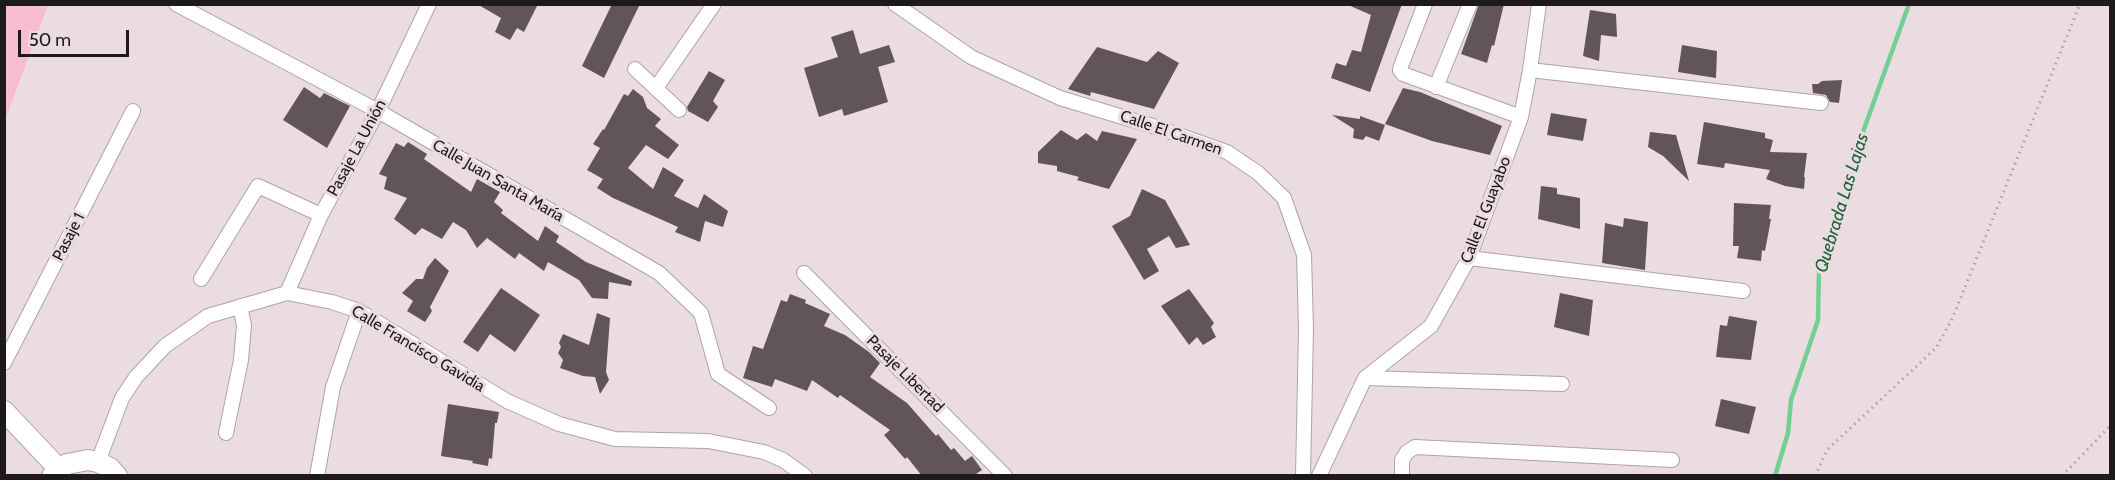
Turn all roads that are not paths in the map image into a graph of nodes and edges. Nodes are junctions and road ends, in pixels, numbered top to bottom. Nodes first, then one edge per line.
1 (176, 4) edge
2 (429, 4) edge
3 (714, 4) edge
4 (895, 4) edge
5 (1425, 4) edge
6 (1470, 4) edge
7 (1539, 4) edge
8 (635, 69) dead end
9 (1530, 70) junction
10 (1436, 87) junction
11 (656, 88) junction
12 (1821, 104) dead end
13 (679, 110) dead end
14 (133, 111) dead end
15 (378, 111) junction
16 (1521, 117) junction
17 (321, 215) junction
18 (1469, 258) junction
19 (804, 273) dead end
20 (201, 279) dead end
21 (1743, 291) dead end
22 (287, 293) junction
23 (240, 306) junction
24 (359, 311) junction
25 (4, 363) edge
26 (1365, 378) junction
27 (1563, 384) dead end
28 (769, 408) dead end
29 (4, 411) edge
30 (226, 433) dead end
31 (1672, 460) dead end
32 (98, 462) junction
33 (55, 472) edge
34 (117, 476) edge
35 (317, 476) edge
36 (805, 476) edge
37 (1005, 476) edge
38 (1303, 476) edge
39 (1319, 476) edge
40 (1402, 476) edge

1 - 15 street, Calle Juan Santa María
2 - 15 street, Pasaje La Unión
3 - 11 street
4 - 38 street, Calle El Carmen
5 - 10 street
6 - 10 street
7 - 9 street, Calle El Guayabo
8 - 11 street
9 - 12 street
9 - 16 street, Calle El Guayabo
10 - 16 street
11 - 13 street
14 - 25 street, Pasaje 1
15 - 17 street, Pasaje La Unión
15 - 28 street, Calle Juan Santa María
16 - 18 street, Calle El Guayabo
17 - 20 street
17 - 22 street, Pasaje La Unión
18 - 21 street
18 - 26 street, Calle El Guayabo
19 - 37 street, Pasaje Libertad
22 - 23 street, Calle Francisco Gavidia
22 - 24 street, Calle Francisco Gavidia
23 - 30 street
23 - 32 street, Calle Francisco Gavidia
24 - 35 street
24 - 36 street, Calle Francisco Gavidia
26 - 27 street
26 - 39 street, Calle El Guayabo
29 - 33 street
31 - 40 street
32 - 33 street
32 - 34 street

